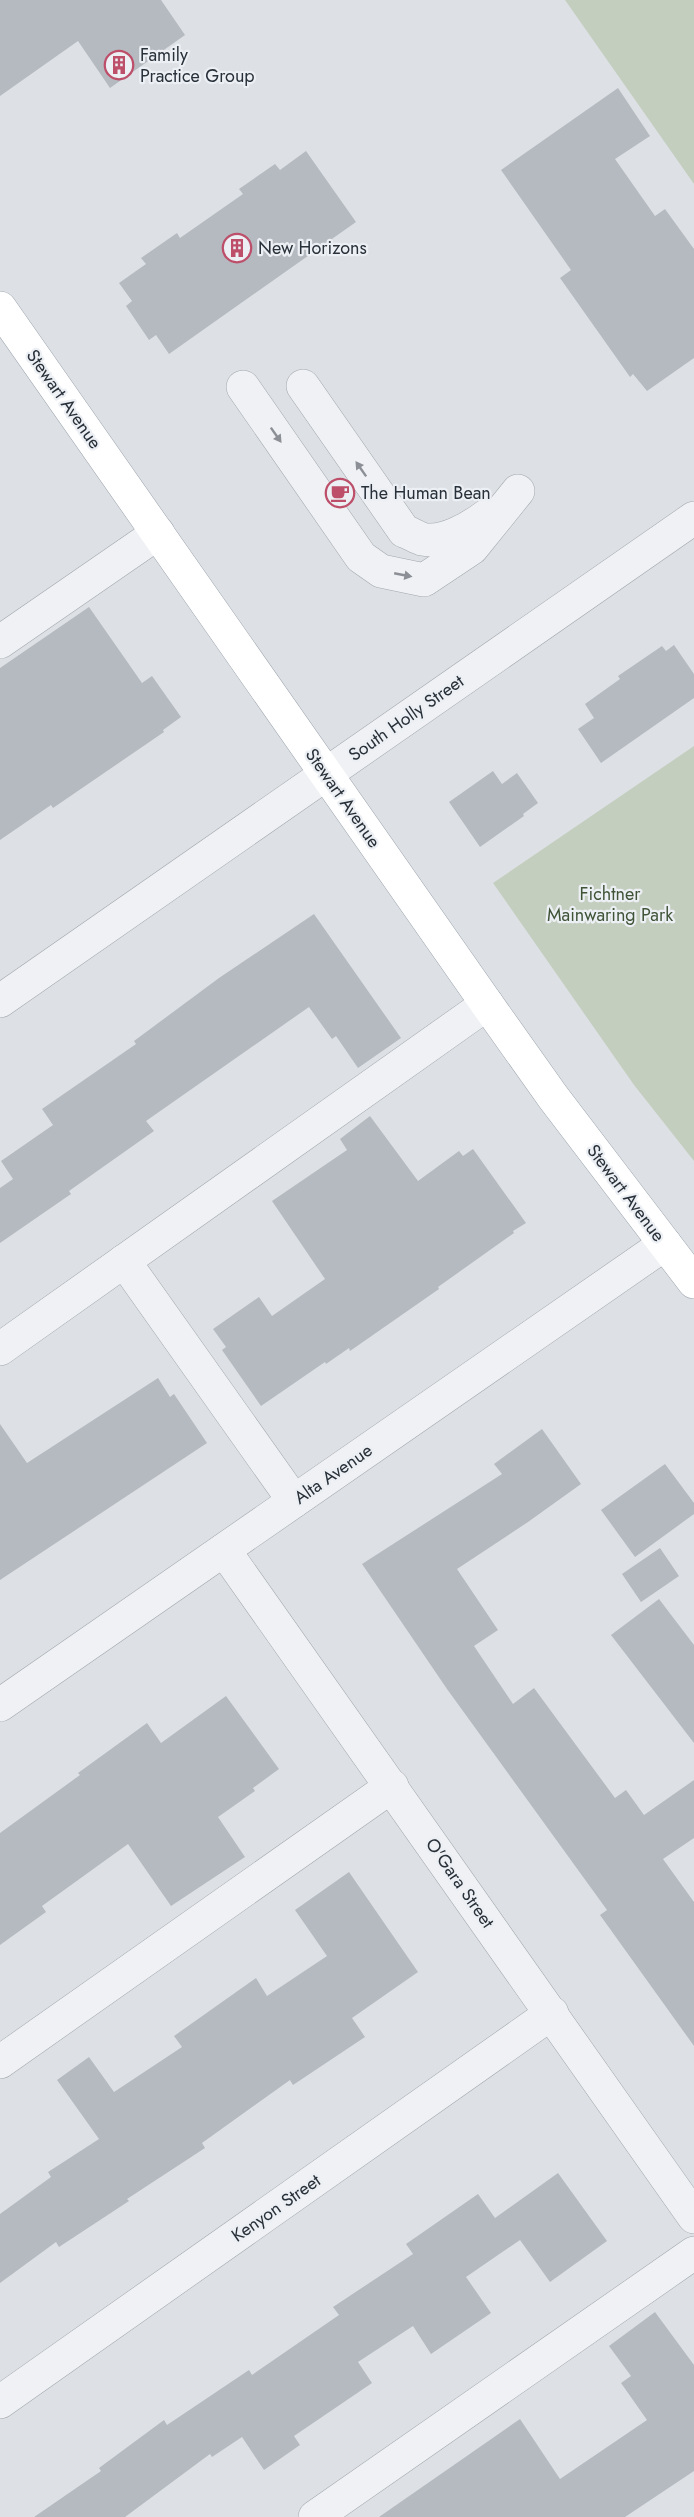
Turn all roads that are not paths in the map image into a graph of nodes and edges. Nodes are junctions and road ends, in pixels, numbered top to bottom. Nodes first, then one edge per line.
1 (0, 308) edge
2 (303, 386) dead end
3 (243, 387) dead end
4 (694, 518) edge
5 (158, 533) junction
6 (0, 642) edge
7 (326, 774) junction
8 (0, 1001) edge
9 (487, 1004) junction
10 (665, 1244) junction
11 (124, 1261) junction
12 (694, 1282) edge
13 (0, 1349) edge
14 (294, 1501) junction
15 (224, 1550) junction
16 (0, 1704) edge
17 (392, 1786) junction
18 (552, 2013) junction
19 (0, 2062) edge
20 (694, 2217) edge
21 (694, 2253) edge
22 (0, 2402) edge
23 (315, 2517) edge

1 - 5 main road, Stewart Avenue
3 -> 2 street
4 - 7 street, South Holly Street
5 - 6 street
5 - 7 main road, Stewart Avenue
7 - 8 street, South Holly Street
7 - 9 main road, Stewart Avenue
9 - 10 main road, Stewart Avenue
9 - 11 street
10 - 12 main road, Stewart Avenue
10 - 14 street, Alta Avenue
11 - 13 street
11 - 14 street
14 - 15 street, Alta Avenue
15 - 16 street, Alta Avenue
15 - 17 street, O'Gara Street
17 - 18 street, O'Gara Street
17 - 19 street
18 - 20 street, O'Gara Street
18 - 22 street, Kenyon Street
21 - 23 street

